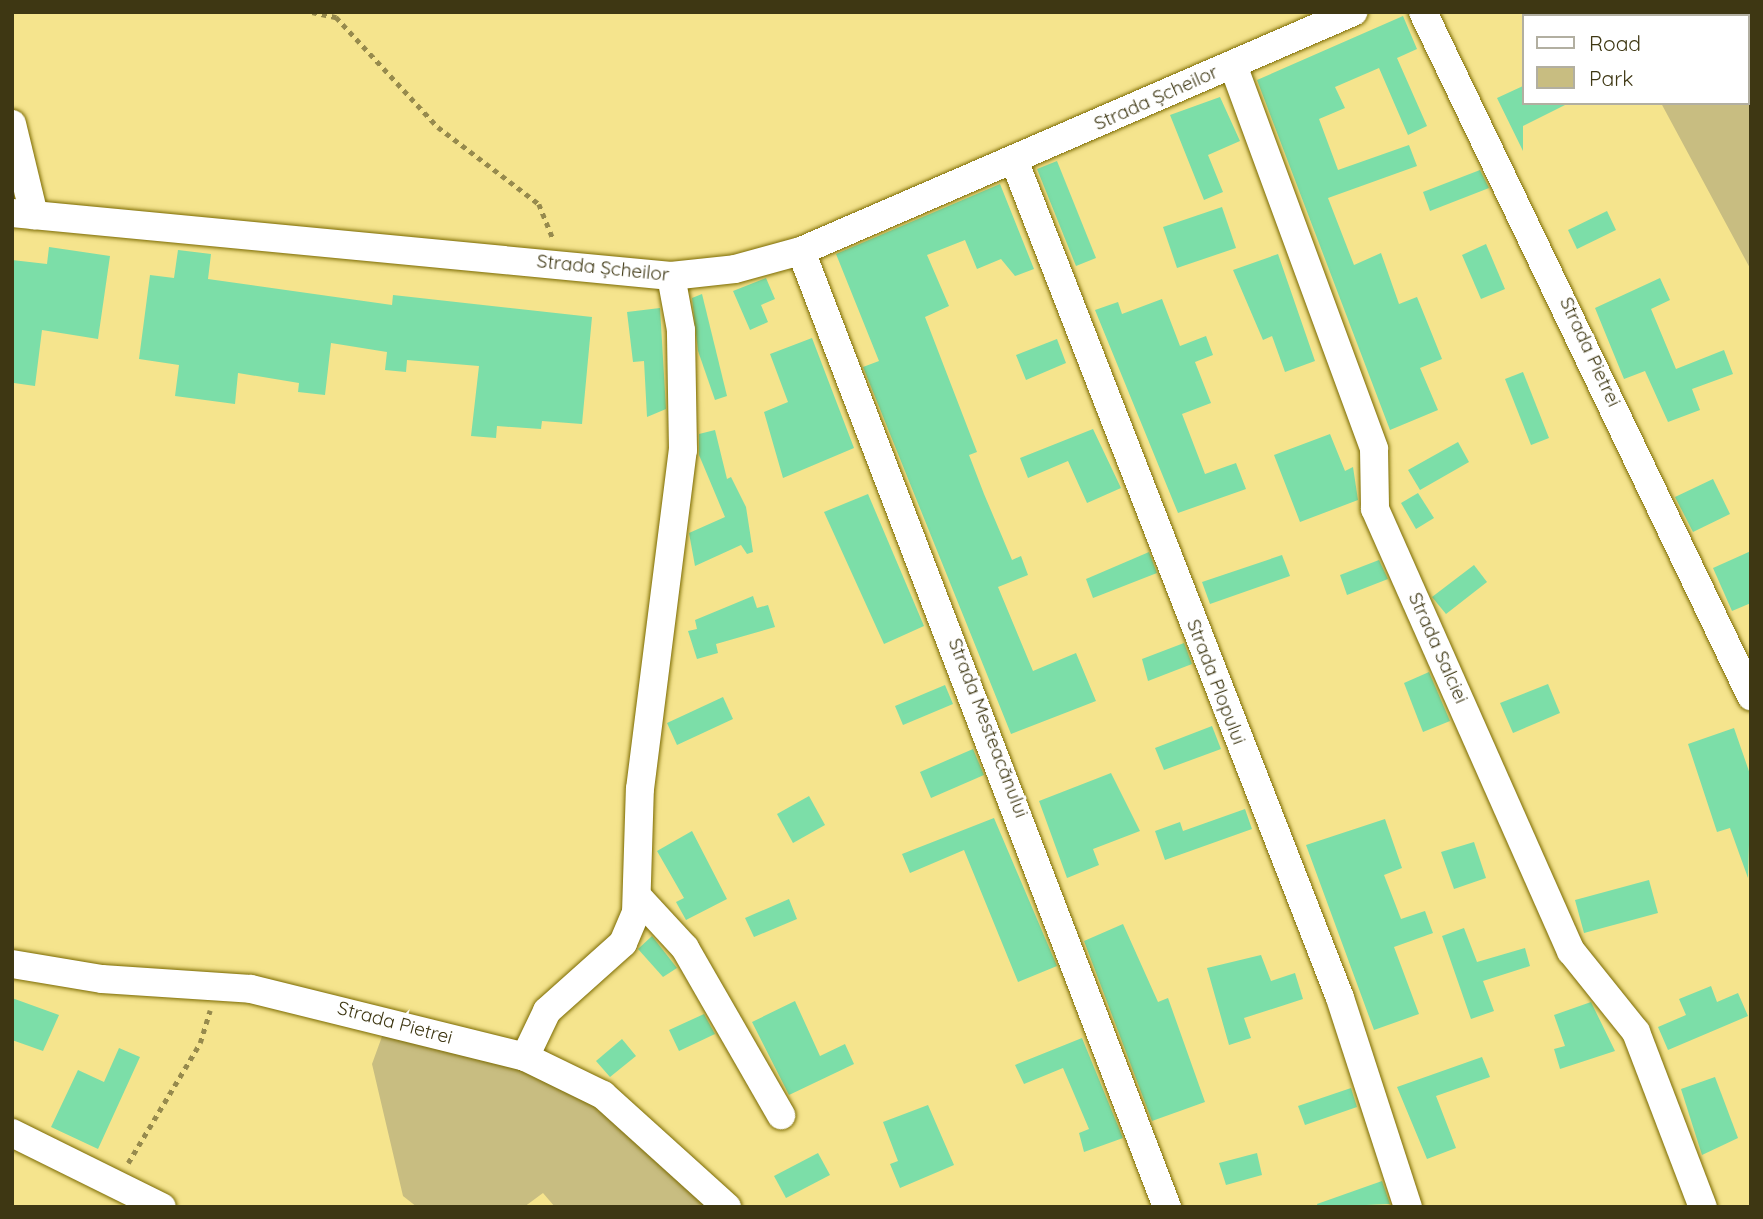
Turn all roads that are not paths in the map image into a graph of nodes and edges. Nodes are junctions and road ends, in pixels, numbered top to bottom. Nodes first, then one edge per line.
1 (1423, 12) edge
2 (1350, 13) edge
3 (1233, 65) junction
4 (12, 124) edge
5 (1014, 160) junction
6 (23, 214) edge
7 (801, 251) junction
8 (671, 276) junction
9 (1751, 696) edge
10 (638, 897) junction
11 (12, 964) edge
12 (525, 1057) junction
13 (780, 1115) dead end
14 (12, 1133) edge
15 (162, 1207) edge
16 (727, 1207) edge
17 (1167, 1207) edge
18 (1408, 1207) edge
19 (1703, 1207) edge

1 - 9 street, Strada Pietrei
2 - 3 street, Strada Șcheilor
3 - 5 street, Strada Șcheilor
3 - 19 street, Strada Salciei
4 - 6 street
5 - 7 street, Strada Șcheilor
5 - 18 street, Strada Plopului
6 - 8 street, Strada Șcheilor
7 - 8 street, Strada Șcheilor
7 - 17 street, Strada Mesteacănului
8 - 10 street
10 - 12 street
10 - 13 street
11 - 12 street, Strada Pietrei
12 - 16 street, Strada Pietrei
14 - 15 street

